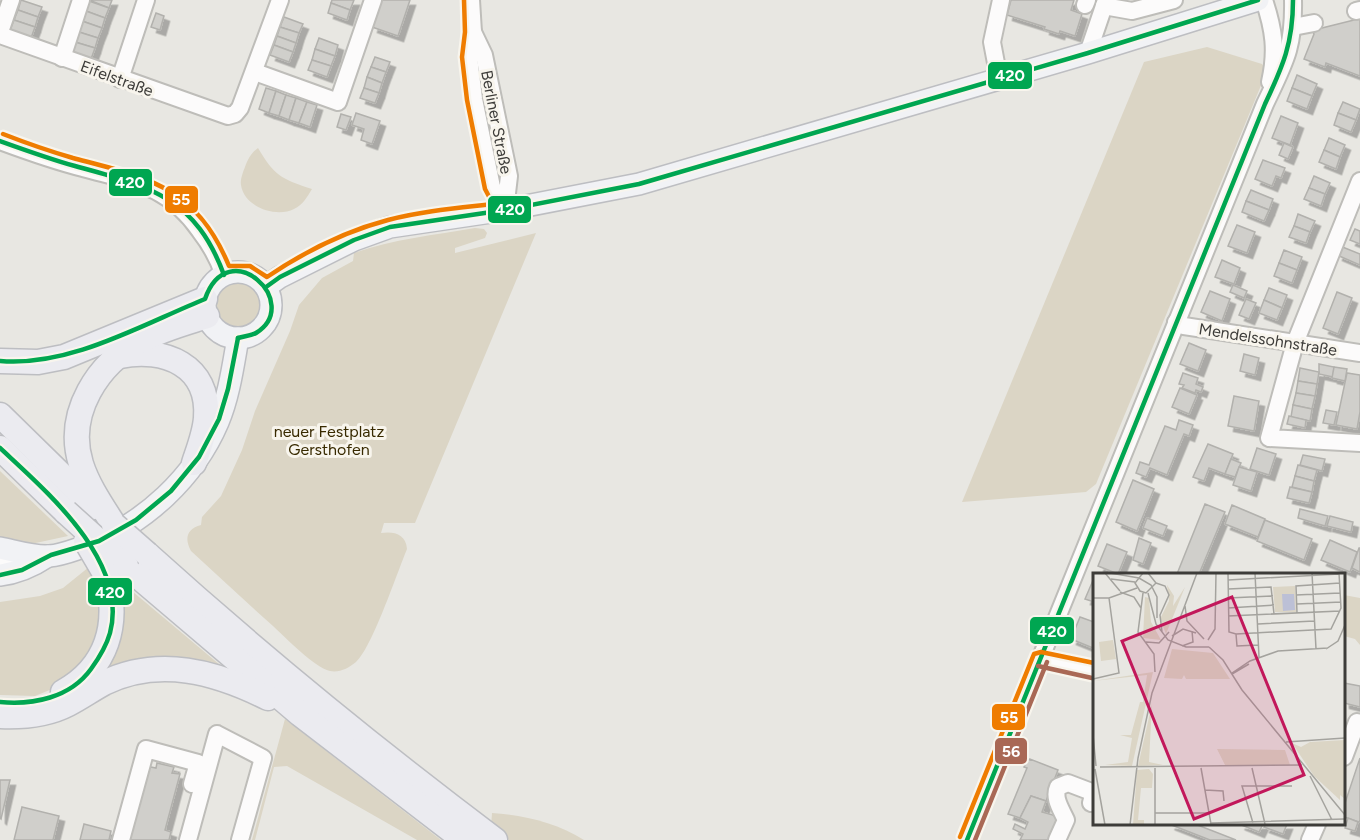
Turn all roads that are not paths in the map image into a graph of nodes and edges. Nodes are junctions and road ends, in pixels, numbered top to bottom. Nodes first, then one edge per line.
1 (11, 0) edge
2 (81, 0) edge
3 (146, 0) edge
4 (280, 0) edge
5 (373, 0) edge
6 (471, 0) edge
7 (1001, 0) edge
8 (1174, 0) edge
9 (1258, 0) edge
10 (1264, 0) edge
11 (1293, 0) edge
12 (1105, 3) edge
13 (1314, 23) dead end
14 (1293, 27) junction
15 (0, 34) edge
16 (1088, 53) junction
17 (62, 58) junction
18 (255, 72) junction
19 (120, 79) junction
20 (999, 80) junction
21 (1265, 104) junction
22 (0, 141) edge
23 (1360, 181) edge
24 (505, 210) junction
25 (224, 274) junction
26 (266, 287) junction
27 (206, 307) junction
28 (1176, 322) junction
29 (238, 338) junction
30 (1294, 343) junction
31 (1360, 353) edge
32 (117, 357) junction
33 (0, 361) edge
34 (0, 416) edge
35 (1360, 443) edge
36 (0, 448) edge
37 (194, 463) junction
38 (92, 498) junction
39 (0, 548) edge
40 (48, 556) junction
41 (0, 560) edge
42 (117, 572) junction
43 (0, 575) edge
44 (1040, 659) junction
45 (1093, 671) edge
46 (0, 702) edge
47 (300, 714) junction
48 (0, 716) edge
49 (1354, 722) edge
50 (1345, 754) edge
51 (1090, 803) dead end
52 (1317, 825) edge
53 (121, 840) edge
54 (177, 840) edge
55 (188, 840) edge
56 (240, 840) edge
57 (464, 840) edge
58 (495, 840) edge
59 (967, 840) edge
60 (1058, 840) edge
61 (1310, 840) edge

1 - 15 street
2 - 17 street
3 - 19 street
4 - 18 street
5 - 18 street
6 - 24 street, Berliner Straße
7 - 20 street
8 - 12 street
9 - 16 main road
10 - 21 street
11 - 14 street
12 - 16 street
13 - 14 street
14 - 21 street
15 - 17 street, Eifelstraße
16 - 20 main road
17 - 19 street, Eifelstraße
18 - 19 street, Eifelstraße
20 - 24 main road
21 - 28 street
22 - 25 street
23 - 30 street
24 - 26 main road
25 - 26 main road
25 - 27 main road
26 - 29 main road
27 - 29 main road
27 - 32 highway
27 - 33 highway
28 - 30 street, Mendelssohnstraße
28 - 44 street
29 - 37 main road
30 - 31 street, Mendelssohnstraße
30 - 35 street
32 - 37 highway
32 - 38 highway
34 - 38 highway
36 - 42 highway, bridge
37 - 40 main road
38 - 58 highway, bridge
39 - 40 main road
40 - 41 street
40 - 43 main road
42 - 46 highway
42 - 47 highway
44 - 45 street
44 - 59 street
47 - 48 highway
47 - 57 highway
49 - 50 street
51 - 60 street
52 - 61 street
53 - 54 street
55 - 56 street

